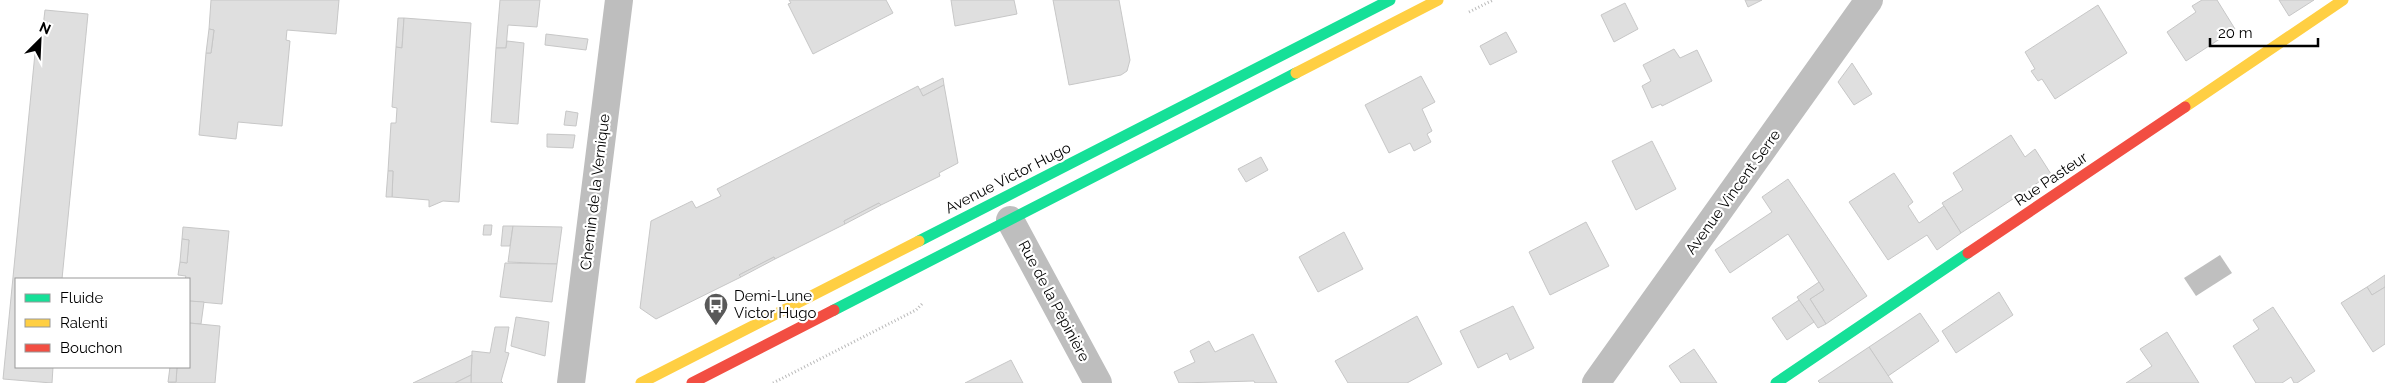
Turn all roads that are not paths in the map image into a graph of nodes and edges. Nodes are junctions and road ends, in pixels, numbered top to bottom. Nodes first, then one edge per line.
1 (619, 0) edge
2 (1390, 0) edge
3 (1438, 0) edge
4 (1869, 0) edge
5 (2343, 0) edge
6 (1010, 220) junction
7 (571, 383) edge
8 (641, 383) edge
9 (692, 383) edge
10 (1098, 383) edge
11 (1596, 383) edge
12 (1776, 383) edge

1 - 7 street, Chemin de la Vernique
2 - 8 main road, Avenue Victor Hugo
3 - 6 main road
4 - 11 street, Avenue Vincent Serre
5 - 12 main road, Rue Pasteur
6 - 9 main road
6 - 10 street, Rue de la Pépinière

